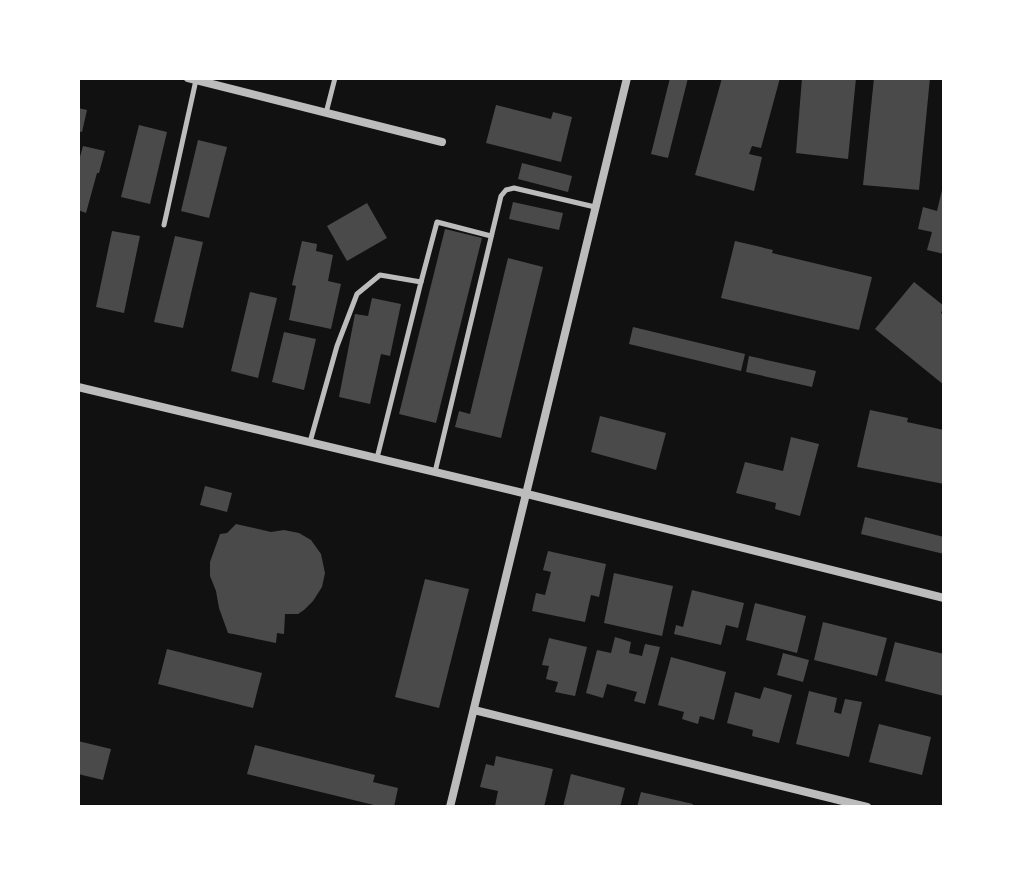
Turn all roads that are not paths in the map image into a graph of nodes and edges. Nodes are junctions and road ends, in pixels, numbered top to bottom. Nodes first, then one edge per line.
1 (335, 78) edge
2 (627, 78) edge
3 (192, 79) edge
4 (326, 113) junction
5 (442, 142) dead end
6 (595, 207) junction
7 (164, 225) dead end
8 (491, 236) junction
9 (421, 282) junction
10 (78, 387) edge
11 (310, 442) junction
12 (377, 458) junction
13 (435, 472) junction
14 (527, 494) junction
15 (944, 598) edge
16 (474, 710) junction
17 (450, 807) edge
18 (867, 807) edge

1 - 4 lane
2 - 6 street
3 - 4 street
3 - 7 lane
4 - 5 street
6 - 8 lane
6 - 14 street
8 - 9 lane
8 - 13 lane
9 - 11 lane
9 - 12 lane
10 - 11 street
11 - 12 street
12 - 13 street
13 - 14 street
14 - 15 street
14 - 16 street
16 - 17 street
16 - 18 street

